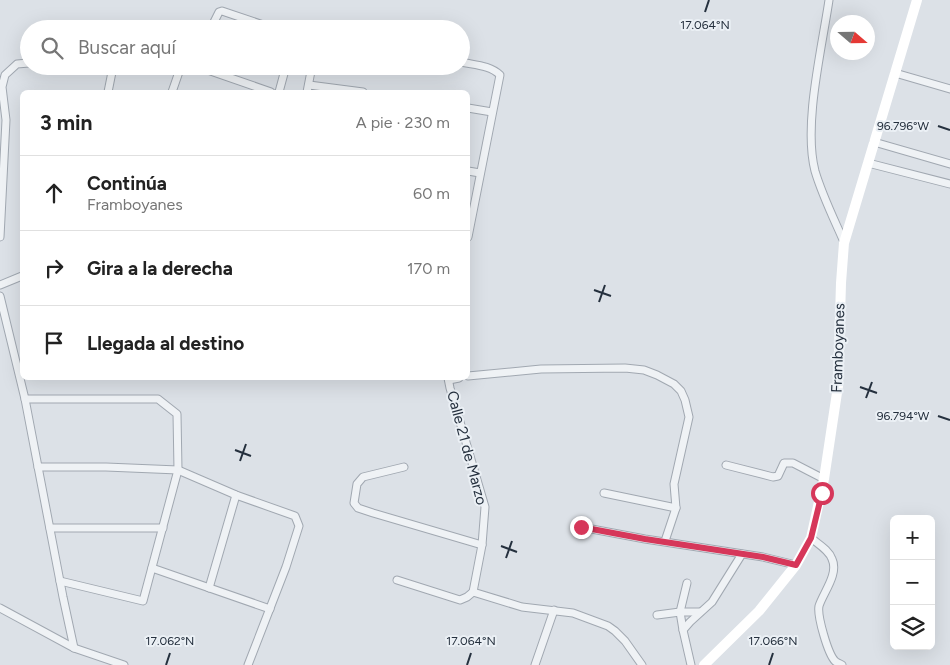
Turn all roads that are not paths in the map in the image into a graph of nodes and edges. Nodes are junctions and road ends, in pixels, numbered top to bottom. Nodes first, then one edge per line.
1 (829, 0) edge
2 (917, 0) edge
3 (215, 20) edge
4 (248, 20) edge
5 (20, 64) edge
6 (470, 64) edge
7 (895, 73) junction
8 (111, 75) edge
9 (178, 75) edge
10 (222, 75) edge
11 (284, 75) edge
12 (311, 75) edge
13 (310, 84) junction
14 (950, 89) edge
15 (108, 90) edge
16 (173, 90) edge
17 (265, 90) edge
18 (280, 90) edge
19 (308, 90) edge
20 (350, 90) edge
21 (470, 108) edge
22 (492, 112) junction
23 (874, 142) junction
24 (868, 163) junction
25 (950, 164) edge
26 (470, 171) edge
27 (480, 173) junction
28 (950, 184) edge
29 (470, 213) edge
30 (0, 238) edge
31 (844, 243) junction
32 (20, 277) edge
33 (0, 285) edge
34 (0, 296) edge
35 (470, 376) edge
36 (20, 378) edge
37 (20, 380) edge
38 (449, 380) edge
39 (25, 399) junction
40 (726, 465) dead end
41 (38, 466) junction
42 (404, 467) dead end
43 (178, 470) junction
44 (824, 479) junction
45 (604, 493) dead end
46 (236, 495) junction
47 (676, 508) junction
48 (581, 527) dead end
49 (50, 528) junction
50 (162, 528) junction
51 (811, 538) junction
52 (665, 541) junction
53 (482, 545) junction
54 (742, 554) junction
55 (796, 565) junction
56 (152, 568) junction
57 (397, 580) dead end
58 (60, 581) junction
59 (688, 583) dead end
60 (209, 588) junction
61 (473, 592) junction
62 (0, 599) edge
63 (2, 608) edge
64 (270, 609) junction
65 (554, 610) junction
66 (680, 612) junction
67 (700, 612) junction
68 (656, 615) dead end
69 (683, 630) junction
70 (74, 648) junction
71 (124, 665) edge
72 (248, 665) edge
73 (536, 665) edge
74 (642, 665) edge
75 (691, 665) edge
76 (704, 665) edge
77 (842, 665) edge

1 - 31 street
2 - 7 main road, Framboyanes
3 - 4 street
5 - 30 street
6 - 22 street
7 - 14 street
7 - 23 main road, Framboyanes
8 - 15 street
9 - 16 street
10 - 17 street
11 - 18 street
12 - 13 street
13 - 19 street
13 - 20 street
21 - 22 street
22 - 27 street
23 - 24 main road, Framboyanes
23 - 25 street
24 - 28 street
24 - 31 main road, Framboyanes
26 - 27 street
27 - 29 street
31 - 44 main road, Framboyanes
32 - 33 street
34 - 36 street
35 - 47 street, Calle 21 de Marzo
37 - 39 street
38 - 53 street, Calle 21 de Marzo
39 - 41 street
39 - 43 street
40 - 44 street
41 - 43 street
41 - 49 street
42 - 53 street
43 - 46 street
43 - 50 street
44 - 51 main road, Framboyanes
45 - 47 street
46 - 60 street
46 - 64 street
47 - 52 street, Calle 21 de Marzo
48 - 52 street
49 - 50 street
49 - 58 street
50 - 56 street
51 - 55 main road, Framboyanes
51 - 77 street
52 - 54 street
53 - 61 street, Calle 21 de Marzo
54 - 55 street
54 - 67 street
55 - 76 main road, Framboyanes
56 - 58 street
56 - 60 street
57 - 61 street
58 - 70 street
59 - 66 street
60 - 64 street
61 - 65 street
62 - 63 street
63 - 70 street
64 - 72 street
65 - 73 street
65 - 74 street
66 - 67 street
66 - 68 street
66 - 69 street
67 - 69 street
69 - 75 street
70 - 71 street

